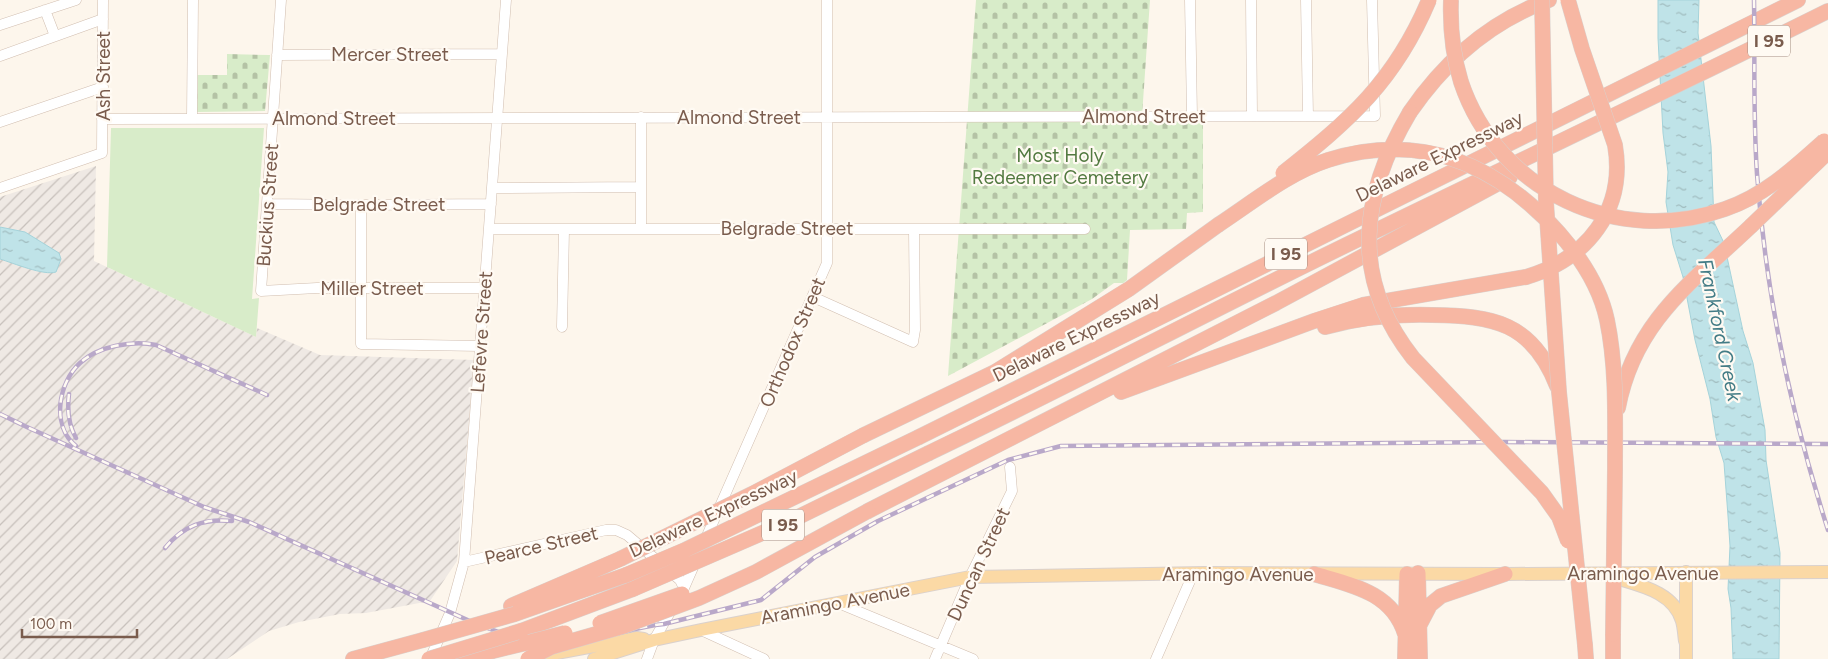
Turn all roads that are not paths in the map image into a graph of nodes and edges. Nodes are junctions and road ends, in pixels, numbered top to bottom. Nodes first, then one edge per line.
1 (76, 0) edge
2 (103, 0) edge
3 (193, 0) edge
4 (281, 0) edge
5 (506, 0) edge
6 (826, 0) edge
7 (1190, 0) edge
8 (1251, 0) edge
9 (1306, 0) edge
10 (1372, 0) edge
11 (1429, 0) edge
12 (1451, 0) edge
13 (1542, 0) edge
14 (1549, 0) edge
15 (1568, 0) edge
16 (1798, 0) edge
17 (45, 10) junction
18 (1828, 11) edge
19 (103, 19) junction
20 (0, 25) edge
21 (55, 36) junction
22 (502, 54) junction
23 (277, 55) junction
24 (0, 56) edge
25 (103, 86) junction
26 (1654, 98) junction
27 (827, 116) junction
28 (1192, 116) junction
29 (1252, 116) junction
30 (1308, 116) junction
31 (641, 117) junction
32 (273, 118) junction
33 (497, 118) junction
34 (102, 119) junction
35 (192, 119) junction
36 (0, 122) edge
37 (1828, 137) edge
38 (1828, 152) edge
39 (641, 187) junction
40 (0, 188) edge
41 (492, 188) junction
42 (266, 204) junction
43 (490, 204) junction
44 (361, 205) junction
45 (1218, 225) junction
46 (641, 228) junction
47 (828, 228) junction
48 (1084, 228) dead end
49 (490, 229) junction
50 (914, 229) junction
51 (564, 230) junction
52 (361, 288) junction
53 (484, 288) junction
54 (261, 291) joint
55 (813, 297) junction
56 (562, 328) dead end
57 (480, 346) junction
58 (1239, 349) junction
59 (1560, 392) junction
60 (1615, 424) junction
61 (1009, 439) junction
62 (1010, 466) dead end
63 (868, 511) junction
64 (1575, 558) junction
65 (464, 562) junction
66 (1600, 572) junction
67 (1686, 572) junction
68 (1828, 572) edge
69 (1193, 574) junction
70 (1314, 574) junction
71 (1412, 574) junction
72 (1505, 574) junction
73 (970, 577) junction
74 (684, 588) junction
75 (836, 602) junction
76 (513, 610) junction
77 (1419, 626) junction
78 (701, 630) junction
79 (1405, 634) junction
80 (654, 640) junction
81 (1685, 641) junction
82 (942, 645) junction
83 (1585, 652) edge
84 (353, 659) edge
85 (430, 659) edge
86 (444, 659) edge
87 (528, 659) edge
88 (594, 659) edge
89 (646, 659) edge
90 (764, 659) edge
91 (935, 659) edge
92 (973, 659) edge
93 (1156, 659) edge
94 (1405, 659) edge
95 (1420, 659) edge
96 (1613, 659) edge
97 (1686, 659) edge

1 - 17 street
2 - 19 street, Ash Street
3 - 35 street
4 - 23 street, Buckius Street
5 - 22 street, Lefevre Street
6 - 27 street, Orthodox Street
7 - 28 street
8 - 29 street
9 - 30 street
10 - 30 street, Almond Street
11 - 45 highway, bridge
12 - 37 highway, bridge
13 - 59 highway, bridge
14 - 64 highway, bridge
15 - 58 highway, bridge
16 - 76 highway, Delaware Expressway / I 95, bridge
17 - 20 street
17 - 21 street
18 - 26 highway, Delaware Expressway / I 95
19 - 21 street
19 - 25 street, Ash Street
21 - 24 street
22 - 23 street, Mercer Street
22 - 33 street, Lefevre Street
23 - 32 street, Buckius Street
25 - 34 street, Ash Street
25 - 36 street
26 - 61 highway
26 - 85 highway, Delaware Expressway / I 95, bridge
27 - 28 street, Almond Street
27 - 31 street, Almond Street
27 - 47 street, Orthodox Street
28 - 29 street, Almond Street
29 - 30 street, Almond Street
31 - 33 street, Almond Street
31 - 39 street
32 - 33 street, Almond Street
32 - 35 street, Almond Street
32 - 42 street, Buckius Street
33 - 41 street, Lefevre Street
34 - 35 street, Almond Street
34 - 40 street, Ash Street
38 - 60 highway, bridge
39 - 41 street
39 - 46 street
41 - 43 street, Lefevre Street
42 - 44 street, Belgrade Street
42 - 54 street, Buckius Street
43 - 44 street, Belgrade Street
43 - 49 street, Lefevre Street
44 - 52 street
45 - 60 highway, bridge
45 - 76 highway, bridge
46 - 47 street, Belgrade Street
46 - 51 street, Belgrade Street
47 - 50 street, Belgrade Street
47 - 55 street, Orthodox Street
48 - 50 street, Belgrade Street
49 - 51 street, Belgrade Street
49 - 53 street, Lefevre Street
50 - 55 street
51 - 56 street
52 - 53 street, Miller Street
52 - 54 street, Miller Street
52 - 57 street
53 - 57 street, Lefevre Street
55 - 74 street, Orthodox Street
57 - 65 street, Lefevre Street
58 - 59 highway, bridge
58 - 61 highway
59 - 64 highway, bridge
60 - 96 highway, bridge
61 - 63 highway
62 - 73 street, Duncan Street
63 - 86 highway, bridge
63 - 87 highway, bridge
64 - 83 highway, bridge
65 - 74 street, Pearce Street
65 - 85 street, Lefevre Street
66 - 67 main road, Aramingo Avenue
66 - 72 main road, Aramingo Avenue
66 - 81 main road
67 - 68 main road, Aramingo Avenue
67 - 81 main road
69 - 70 main road, Aramingo Avenue
69 - 73 main road, Aramingo Avenue
69 - 93 street
70 - 71 main road, Aramingo Avenue
70 - 79 highway
71 - 72 main road, Aramingo Avenue
71 - 77 highway
71 - 79 highway
72 - 77 highway
73 - 75 main road, Aramingo Avenue
73 - 82 street, Duncan Street
74 - 80 street, Orthodox Street
75 - 78 main road, Aramingo Avenue
75 - 82 street
76 - 84 highway, bridge
77 - 95 highway
78 - 80 main road, Aramingo Avenue
78 - 90 street
79 - 94 highway
80 - 87 main road
80 - 88 main road
80 - 89 street, Orthodox Street
81 - 97 main road
82 - 91 street, Duncan Street
82 - 92 street

